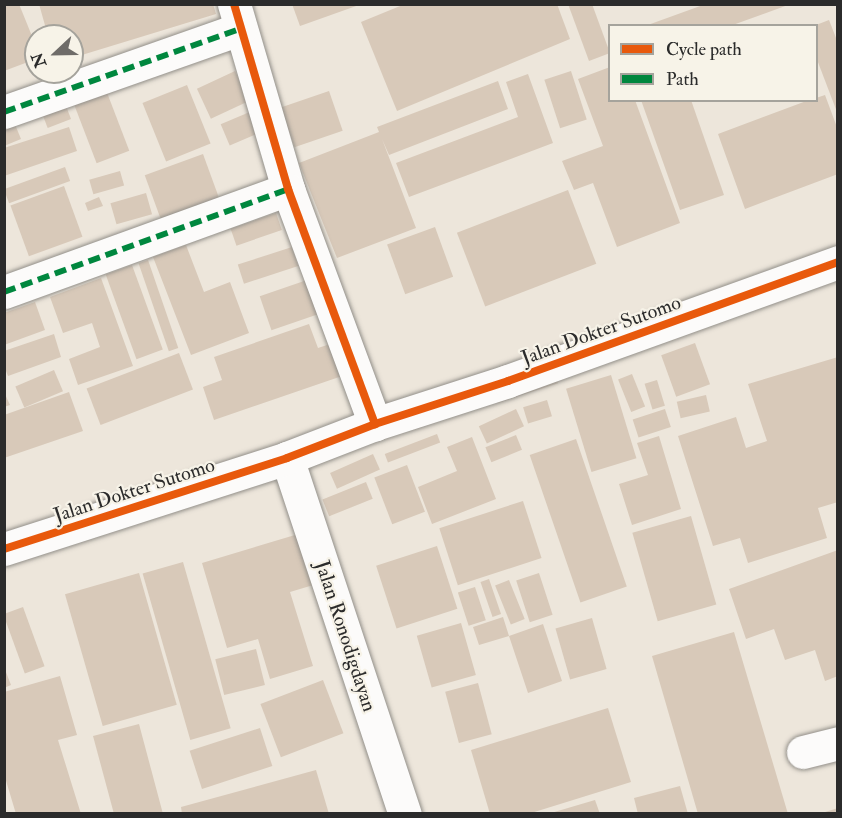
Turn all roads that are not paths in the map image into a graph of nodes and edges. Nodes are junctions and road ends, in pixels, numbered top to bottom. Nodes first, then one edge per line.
1 (237, 17) edge
2 (4, 112) edge
3 (288, 189) junction
4 (837, 262) edge
5 (4, 292) edge
6 (375, 424) junction
7 (287, 458) junction
8 (4, 549) edge
9 (837, 743) edge
10 (803, 752) dead end
11 (405, 813) edge

1 - 2 street
1 - 3 street
3 - 5 street
3 - 6 street
4 - 6 street, Jalan Dokter Sutomo
6 - 7 street, Jalan Dokter Sutomo
7 - 8 street, Jalan Dokter Sutomo
7 - 11 street, Jalan Ronodigdayan
9 - 10 street

